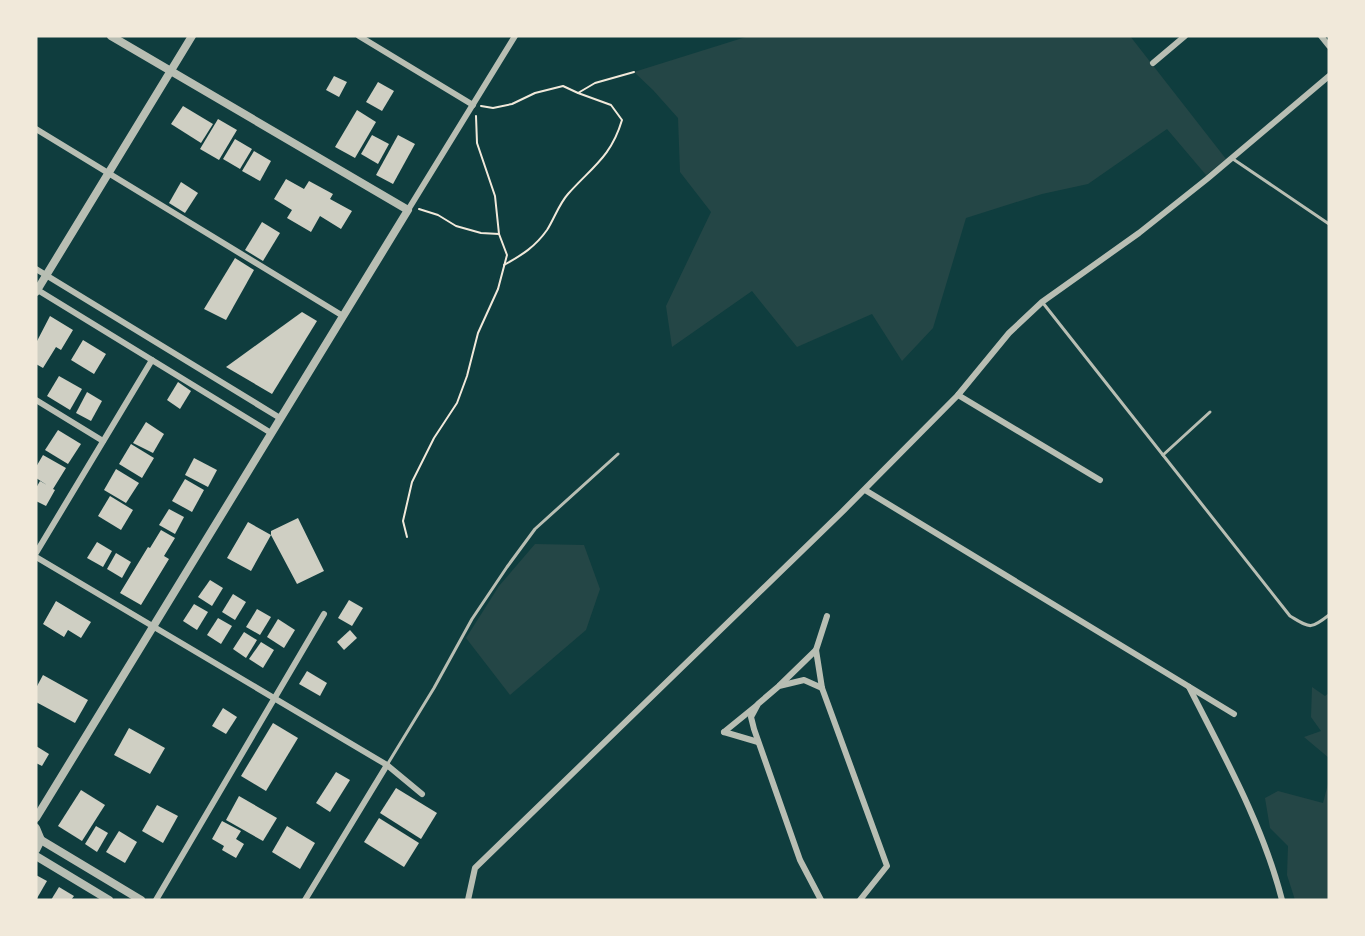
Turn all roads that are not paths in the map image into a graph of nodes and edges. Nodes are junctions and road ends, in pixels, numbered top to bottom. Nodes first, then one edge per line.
1 (111, 36) edge
2 (192, 36) edge
3 (359, 36) edge
4 (515, 36) edge
5 (1185, 36) edge
6 (1321, 36) edge
7 (1329, 46) edge
8 (1153, 63) dead end
9 (170, 71) junction
10 (1329, 76) edge
11 (473, 105) junction
12 (36, 129) edge
13 (1232, 158) junction
14 (108, 173) junction
15 (409, 208) junction
16 (1329, 224) edge
17 (36, 269) edge
18 (46, 275) junction
19 (36, 290) edge
20 (1042, 303) junction
21 (343, 316) junction
22 (152, 360) junction
23 (958, 395) junction
24 (36, 400) edge
25 (1210, 412) dead end
26 (280, 418) junction
27 (272, 433) junction
28 (103, 441) junction
29 (618, 454) dead end
30 (1163, 455) junction
31 (1100, 480) dead end
32 (865, 490) junction
33 (36, 555) edge
34 (324, 614) dead end
35 (1329, 615) edge
36 (827, 616) dead end
37 (153, 626) junction
38 (816, 650) junction
39 (779, 686) junction
40 (1189, 686) junction
41 (822, 688) junction
42 (274, 698) junction
43 (758, 704) junction
44 (1234, 714) dead end
45 (758, 742) junction
46 (387, 765) junction
47 (422, 794) dead end
48 (36, 818) edge
49 (36, 828) edge
50 (40, 840) junction
51 (36, 850) edge
52 (36, 856) edge
53 (109, 900) edge
54 (141, 900) edge
55 (156, 900) edge
56 (305, 900) edge
57 (468, 900) edge
58 (821, 900) edge
59 (860, 900) edge
60 (1282, 900) edge

1 - 9 street
2 - 9 street
3 - 11 street
4 - 11 street
5 - 8 street
6 - 7 street
9 - 14 street
9 - 15 street
10 - 13 street
11 - 15 street
12 - 14 street
13 - 16 lane
13 - 20 street
14 - 18 street
14 - 21 street
15 - 21 street
17 - 18 street
18 - 19 street
18 - 26 street
19 - 22 street
20 - 23 street
20 - 30 lane
21 - 26 street
22 - 27 street
22 - 28 street
23 - 31 street
23 - 32 street
24 - 28 street
25 - 30 lane
26 - 27 street
27 - 37 street
28 - 33 street
29 - 46 lane
30 - 35 lane
32 - 40 street
32 - 57 street
33 - 37 street
34 - 42 street
36 - 38 street
37 - 42 street
37 - 48 street
38 - 39 street
38 - 41 street
39 - 41 street
39 - 43 street
40 - 44 street
40 - 60 street
41 - 59 street
42 - 46 street
42 - 55 street
43 - 45 street
43 - 45 street
45 - 58 street
46 - 47 street
46 - 56 street
49 - 50 street
50 - 51 street
50 - 54 street
52 - 53 street

